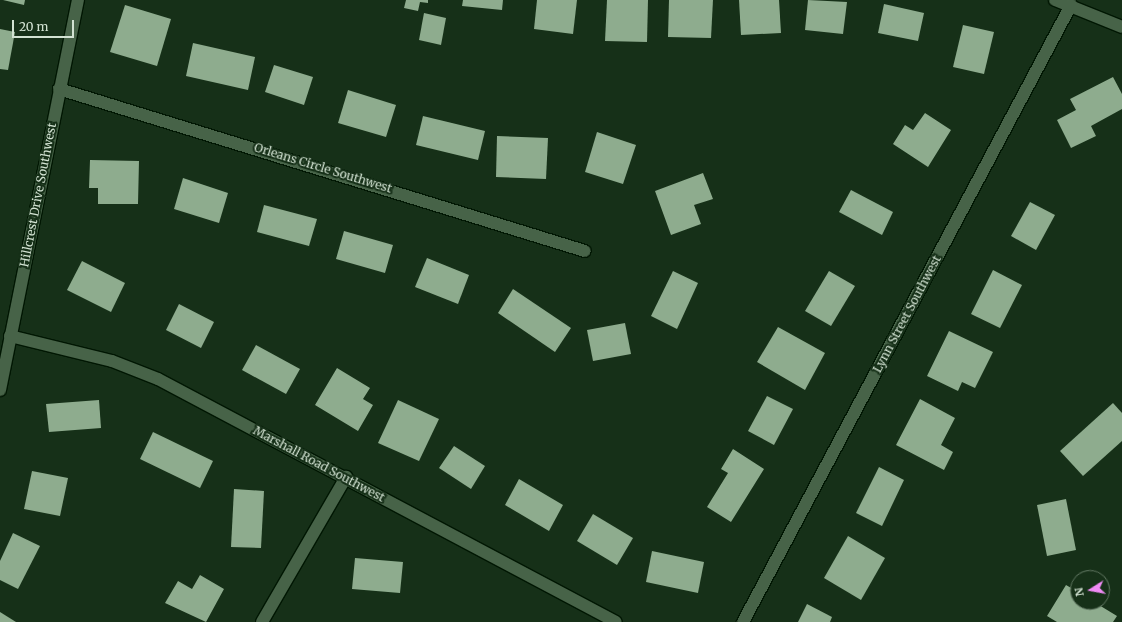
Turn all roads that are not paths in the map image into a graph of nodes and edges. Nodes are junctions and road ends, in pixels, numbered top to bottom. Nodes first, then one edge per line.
1 (78, 0) edge
2 (1055, 0) edge
3 (1071, 5) junction
4 (1122, 28) edge
5 (59, 89) junction
6 (585, 251) dead end
7 (10, 336) junction
8 (0, 390) edge
9 (346, 478) junction
10 (613, 621) edge
11 (262, 622) edge
12 (743, 622) edge

1 - 5 street, Hillcrest Drive Southwest
2 - 3 street
3 - 4 street
3 - 12 street, Lynn Street Southwest
5 - 6 street, Orleans Circle Southwest
5 - 7 street, Hillcrest Drive Southwest
7 - 8 street, Hillcrest Drive Southwest
7 - 9 street, Marshall Road Southwest
9 - 10 street, Marshall Road Southwest
9 - 11 street

